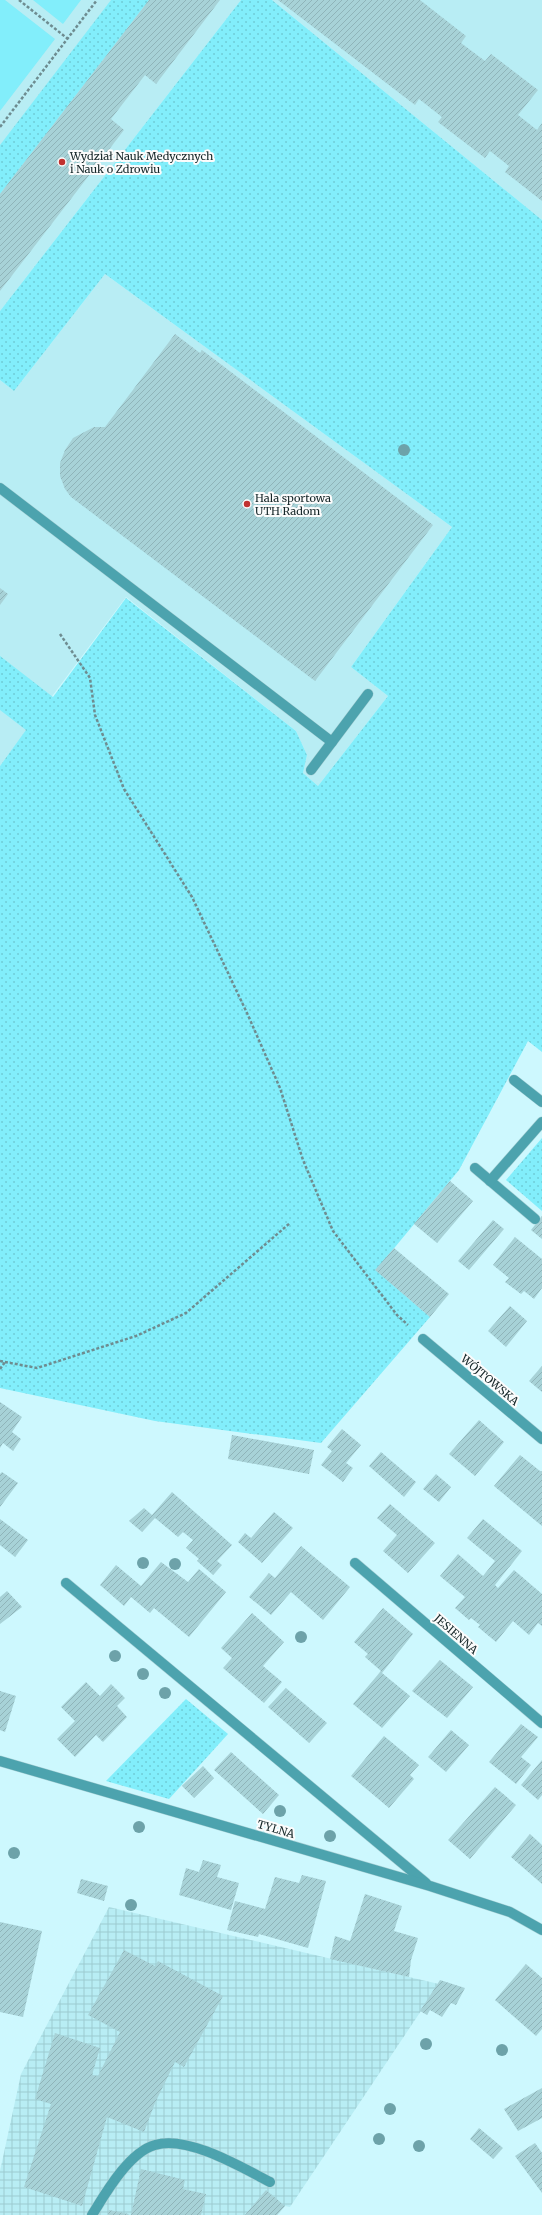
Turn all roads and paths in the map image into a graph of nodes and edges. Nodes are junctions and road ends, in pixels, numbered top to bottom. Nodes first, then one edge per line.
1 (19, 0) edge
2 (97, 0) edge
3 (68, 39) junction
4 (0, 127) edge
5 (0, 488) edge
6 (60, 634) dead end
7 (368, 694) dead end
8 (332, 742) junction
9 (311, 770) dead end
10 (514, 1080) dead end
11 (542, 1102) edge
12 (542, 1122) edge
13 (475, 1168) dead end
14 (490, 1181) junction
15 (535, 1219) dead end
16 (290, 1223) dead end
17 (423, 1339) joint
18 (0, 1361) edge
19 (5, 1362) junction
20 (0, 1369) edge
21 (542, 1439) edge
22 (355, 1563) dead end
23 (66, 1583) dead end
24 (542, 1723) edge
25 (0, 1761) edge
26 (430, 1886) junction
27 (542, 1930) edge
28 (270, 2182) dead end
29 (92, 2215) edge

1 - 3 path
2 - 3 path
3 - 4 path
5 - 8 street
6 - 17 path
7 - 8 street
8 - 9 street
10 - 11 street
12 - 14 street
13 - 14 street
14 - 15 street
16 - 19 path
17 - 21 street, WÓJTOWSKA
18 - 19 path
19 - 20 path
22 - 24 street, JESIENNA
23 - 26 street
25 - 26 street, TYLNA
26 - 27 street, TYLNA
28 - 29 street

